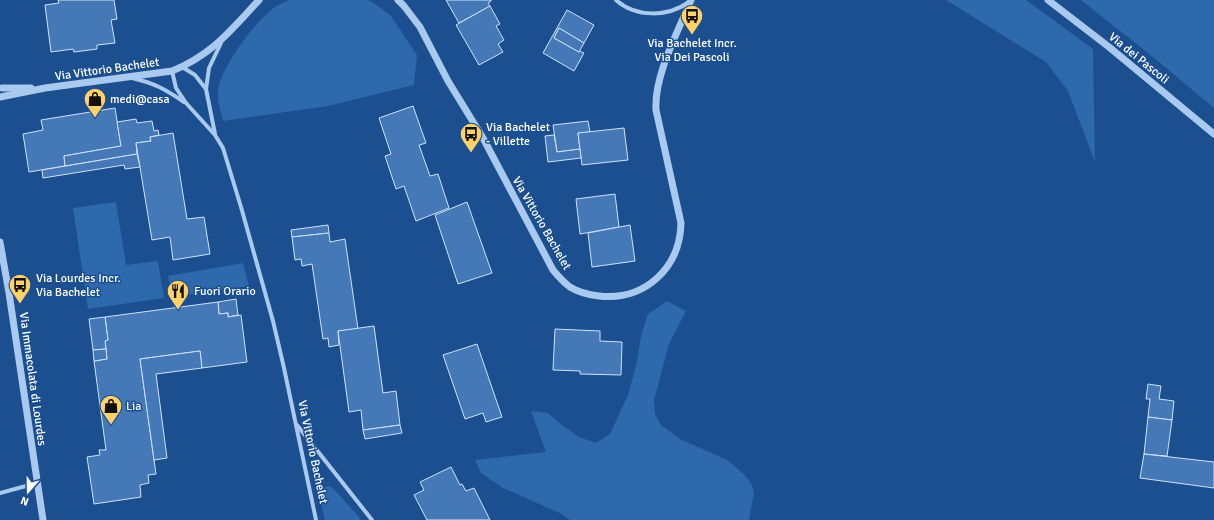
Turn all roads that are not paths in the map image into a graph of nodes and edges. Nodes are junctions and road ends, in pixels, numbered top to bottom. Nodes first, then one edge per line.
1 (259, 0) edge
2 (398, 0) edge
3 (616, 0) edge
4 (691, 0) edge
5 (1048, 0) edge
6 (223, 39) junction
7 (182, 67) junction
8 (172, 71) junction
9 (127, 77) junction
10 (1, 84) edge
11 (45, 88) junction
12 (206, 89) junction
13 (0, 98) edge
14 (186, 103) junction
15 (1214, 134) edge
16 (215, 135) junction
17 (0, 242) edge
18 (296, 423) junction
19 (37, 484) junction
20 (0, 493) edge
21 (43, 520) edge
22 (316, 520) edge
23 (372, 520) edge

1 - 6 street, Via Vittorio Bachelet
2 - 4 street, Via Vittorio Bachelet
3 - 4 street
5 - 15 street, Via dei Pascoli
6 - 7 street, Via Vittorio Bachelet
6 - 12 street
7 - 8 street, Via Vittorio Bachelet
7 - 12 street
8 - 9 street, Via Vittorio Bachelet
8 - 14 street, Via Vittorio Bachelet
9 - 11 street, Via Vittorio Bachelet
9 - 14 street
10 - 11 street, Via Vittorio Bachelet
10 - 13 street
11 - 13 street, Via Vittorio Bachelet
12 - 16 street, Via Vittorio Bachelet
14 - 16 street, Via Vittorio Bachelet
16 - 18 street, Via Vittorio Bachelet
17 - 19 street, Via Immacolata di Lourdes
18 - 22 street, Via Vittorio Bachelet
18 - 23 street
19 - 20 street
19 - 21 street, Via Immacolata di Lourdes

